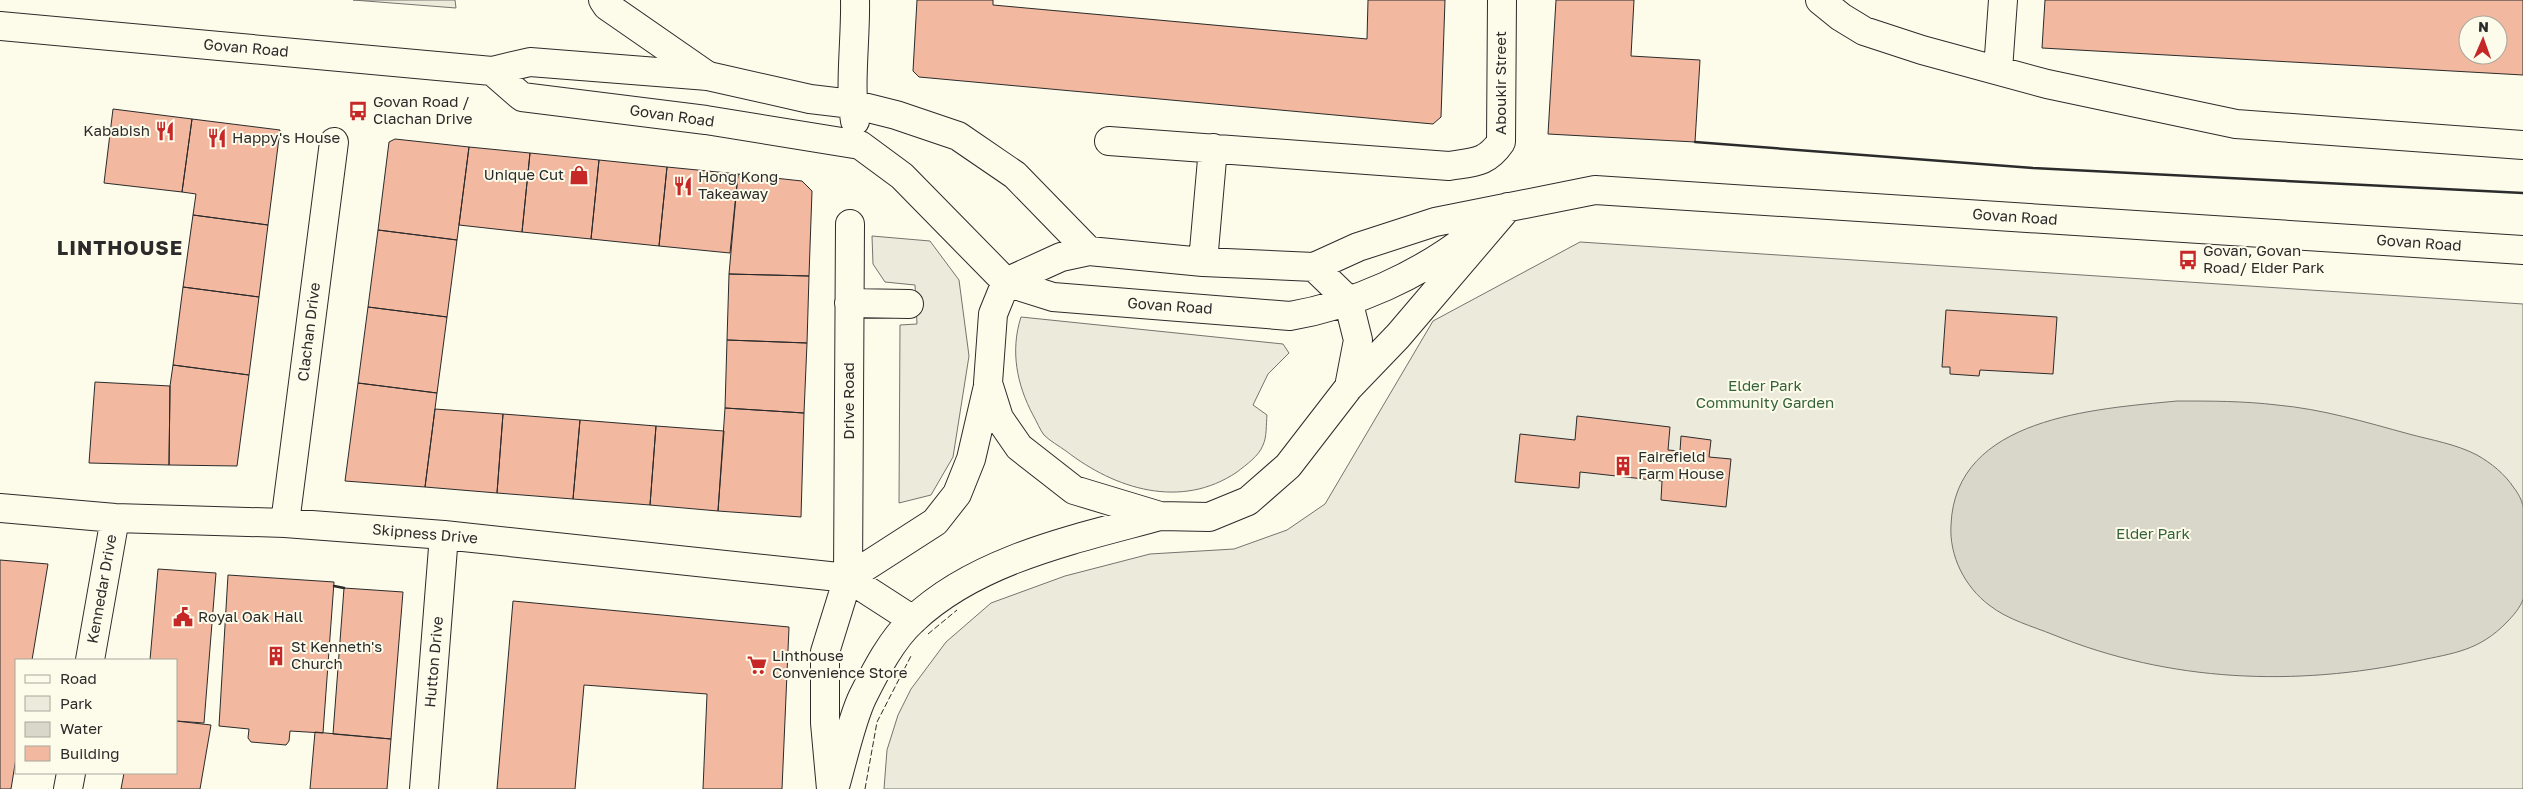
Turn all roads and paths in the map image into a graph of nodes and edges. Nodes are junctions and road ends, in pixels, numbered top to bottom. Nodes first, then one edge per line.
1 (603, 0) edge
2 (855, 0) edge
3 (1502, 0) edge
4 (1820, 0) edge
5 (2003, 0) edge
6 (0, 26) edge
7 (1998, 70) junction
8 (492, 71) junction
9 (708, 76) junction
10 (852, 104) junction
11 (1109, 141) dead end
12 (334, 142) dead end
13 (2523, 144) edge
14 (860, 145) junction
15 (1214, 148) junction
16 (1508, 207) junction
17 (850, 224) dead end
18 (2523, 250) edge
19 (1090, 251) junction
20 (1203, 262) junction
21 (1314, 267) junction
22 (1006, 282) junction
23 (1348, 300) junction
24 (849, 303) junction
25 (908, 304) dead end
26 (988, 383) junction
27 (1349, 387) junction
28 (0, 508) edge
29 (1160, 516) junction
30 (115, 518) junction
31 (284, 523) junction
32 (444, 535) junction
33 (848, 578) junction
34 (913, 620) junction
35 (90, 659) edge
36 (71, 774) edge
37 (68, 789) edge
38 (424, 789) edge
39 (830, 789) edge
40 (834, 789) edge

1 - 9 street
2 - 10 street
3 - 15 street, Aboukir Street
4 - 7 street
5 - 7 street
6 - 8 street, Govan Road
7 - 13 street
8 - 9 street, Govan Road
8 - 14 street, Govan Road
9 - 10 street, Govan Road
10 - 14 street
10 - 19 street, Govan Road
11 - 15 street
12 - 31 street, Clachan Drive
14 - 22 street, Govan Road
15 - 20 street
16 - 18 street, Govan Road
16 - 21 street, Govan Road
16 - 23 street, Govan Road
16 - 27 street
17 - 24 street, Drive Road
19 - 20 street
19 - 22 street
20 - 21 street
21 - 23 street
22 - 23 street, Govan Road
22 - 26 street
23 - 27 street
24 - 25 street
24 - 33 street, Drive Road
26 - 29 street
26 - 33 street
27 - 29 street
28 - 30 street, Skipness Drive
29 - 34 street
30 - 31 street, Skipness Drive
30 - 35 street, Kennedar Drive
31 - 32 street, Skipness Drive
32 - 33 street, Skipness Drive
32 - 38 street, Hutton Drive
33 - 34 street
33 - 39 street, Drive Road
34 - 40 street
36 - 37 street

